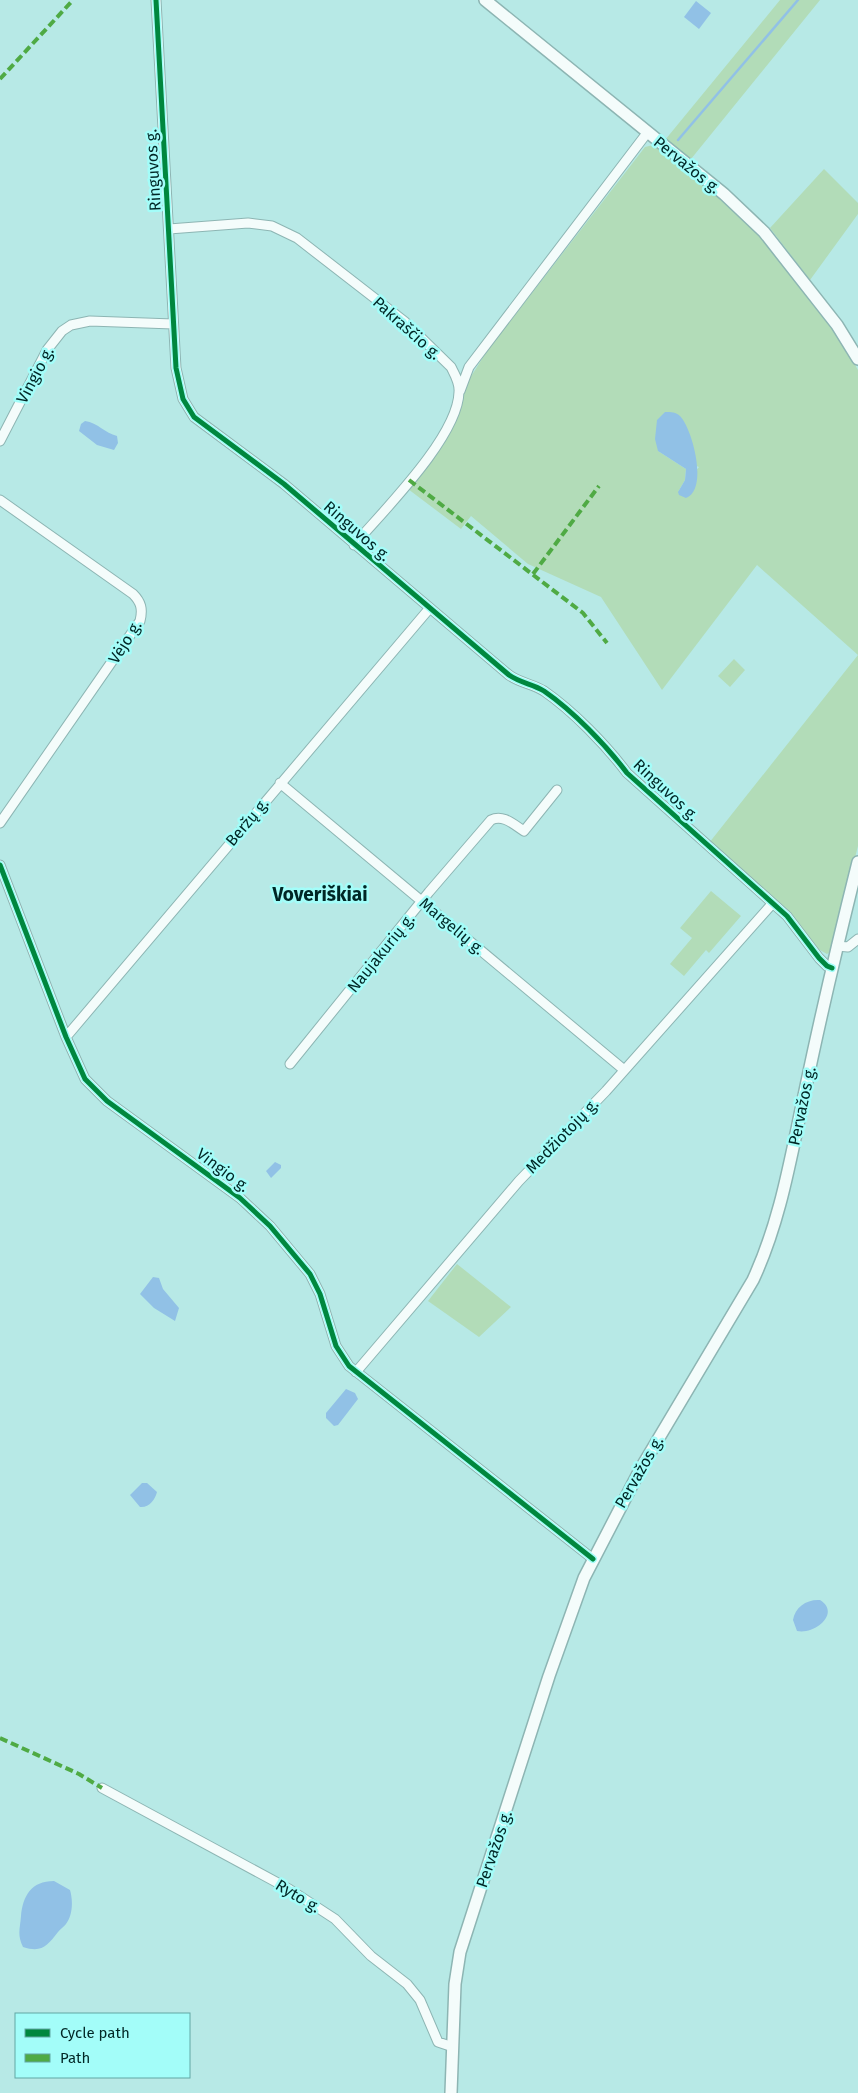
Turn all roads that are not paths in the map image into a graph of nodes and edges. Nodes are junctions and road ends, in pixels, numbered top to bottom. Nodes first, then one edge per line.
1 (156, 0) edge
2 (485, 0) edge
3 (647, 133) junction
4 (169, 229) junction
5 (173, 324) junction
6 (858, 359) edge
7 (451, 367) junction
8 (469, 367) junction
9 (459, 393) junction
10 (0, 441) edge
11 (0, 500) edge
12 (354, 545) junction
13 (429, 609) junction
14 (280, 783) junction
15 (557, 790) dead end
16 (0, 823) edge
17 (858, 862) edge
18 (0, 865) edge
19 (423, 902) junction
20 (772, 904) junction
21 (858, 939) edge
22 (837, 946) junction
23 (832, 968) junction
24 (66, 1037) junction
25 (290, 1064) dead end
26 (623, 1069) junction
27 (356, 1372) junction
28 (593, 1559) junction
29 (102, 1788) dead end
30 (453, 2047) junction
31 (451, 2093) edge

1 - 4 street, Ringuvos g.
2 - 3 main road, Pervažos g.
3 - 6 main road, Pervažos g.
3 - 8 street
4 - 5 street, Ringuvos g.
4 - 7 street, Pakraščio g.
5 - 10 street, Vingio g.
5 - 12 street, Ringuvos g.
7 - 8 street
7 - 9 street, Pakraščio g.
8 - 9 street
9 - 12 street
11 - 16 street, Vėjo g.
12 - 13 street, Ringuvos g.
13 - 14 street, Beržų g.
13 - 20 street, Ringuvos g.
14 - 19 street, Margelių g.
14 - 24 street, Beržų g.
15 - 19 street, Naujakurių g.
17 - 22 main road, Pervažos g.
18 - 24 street, Vingio g.
19 - 25 street, Naujakurių g.
19 - 26 street, Margelių g.
20 - 23 street, Ringuvos g.
20 - 26 street, Medžiotojų g.
21 - 22 street
22 - 23 main road, Pervažos g.
23 - 28 main road, Pervažos g.
24 - 27 street, Vingio g.
26 - 27 street, Medžiotojų g.
27 - 28 street, Vingio g.
28 - 30 main road, Pervažos g.
29 - 30 street, Ryto g.
30 - 31 main road, Pervažos g.

